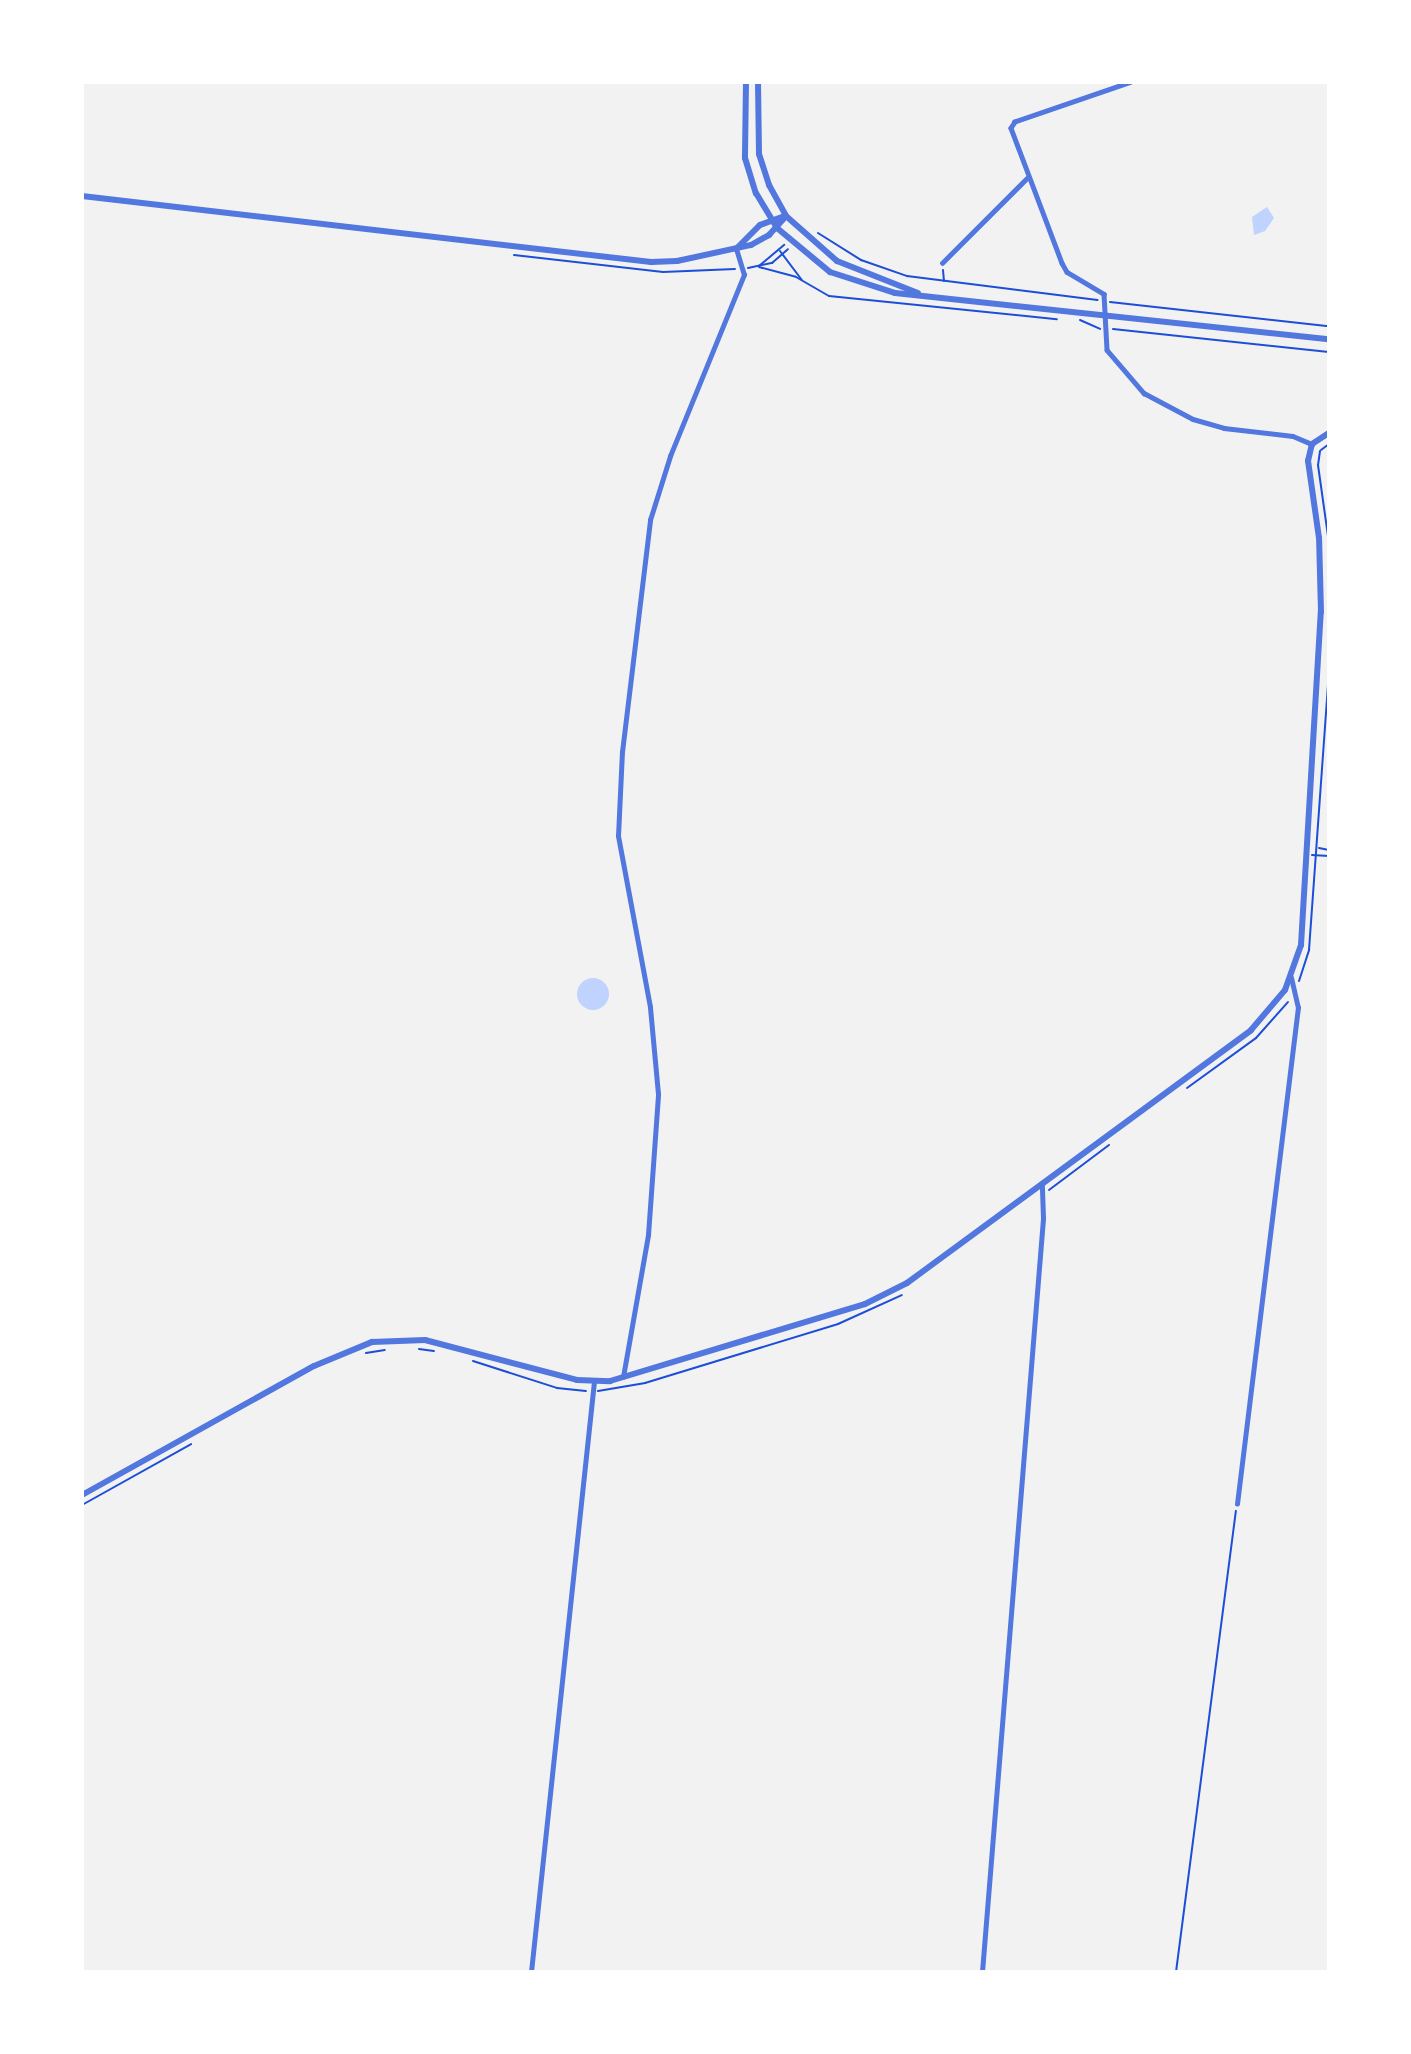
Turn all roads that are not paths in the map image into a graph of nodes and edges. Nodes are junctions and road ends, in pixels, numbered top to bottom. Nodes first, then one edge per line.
1 (746, 82) edge
2 (758, 82) edge
3 (1131, 82) edge
4 (1027, 178) junction
5 (82, 196) edge
6 (786, 216) junction
7 (771, 220) junction
8 (777, 228) junction
9 (736, 249) junction
10 (942, 263) road end
11 (926, 296) junction
12 (1106, 316) junction
13 (1329, 339) edge
14 (1329, 433) edge
15 (1312, 444) junction
16 (1291, 978) junction
17 (1042, 1186) junction
18 (623, 1378) junction
19 (594, 1382) junction
20 (82, 1495) edge
21 (1237, 1504) road end
22 (531, 1972) edge
23 (982, 1972) edge

1 - 7 street
2 - 6 street
3 - 4 street
4 - 10 street
4 - 12 street
5 - 9 street
6 - 7 street
6 - 8 street
6 - 11 street
7 - 8 street
7 - 9 street
8 - 9 street
8 - 11 street
9 - 18 street
11 - 12 street
12 - 13 street
12 - 15 street
14 - 15 street
15 - 16 street
16 - 17 street
16 - 21 street
17 - 18 street
17 - 23 street
18 - 19 street
19 - 20 street
19 - 22 street

